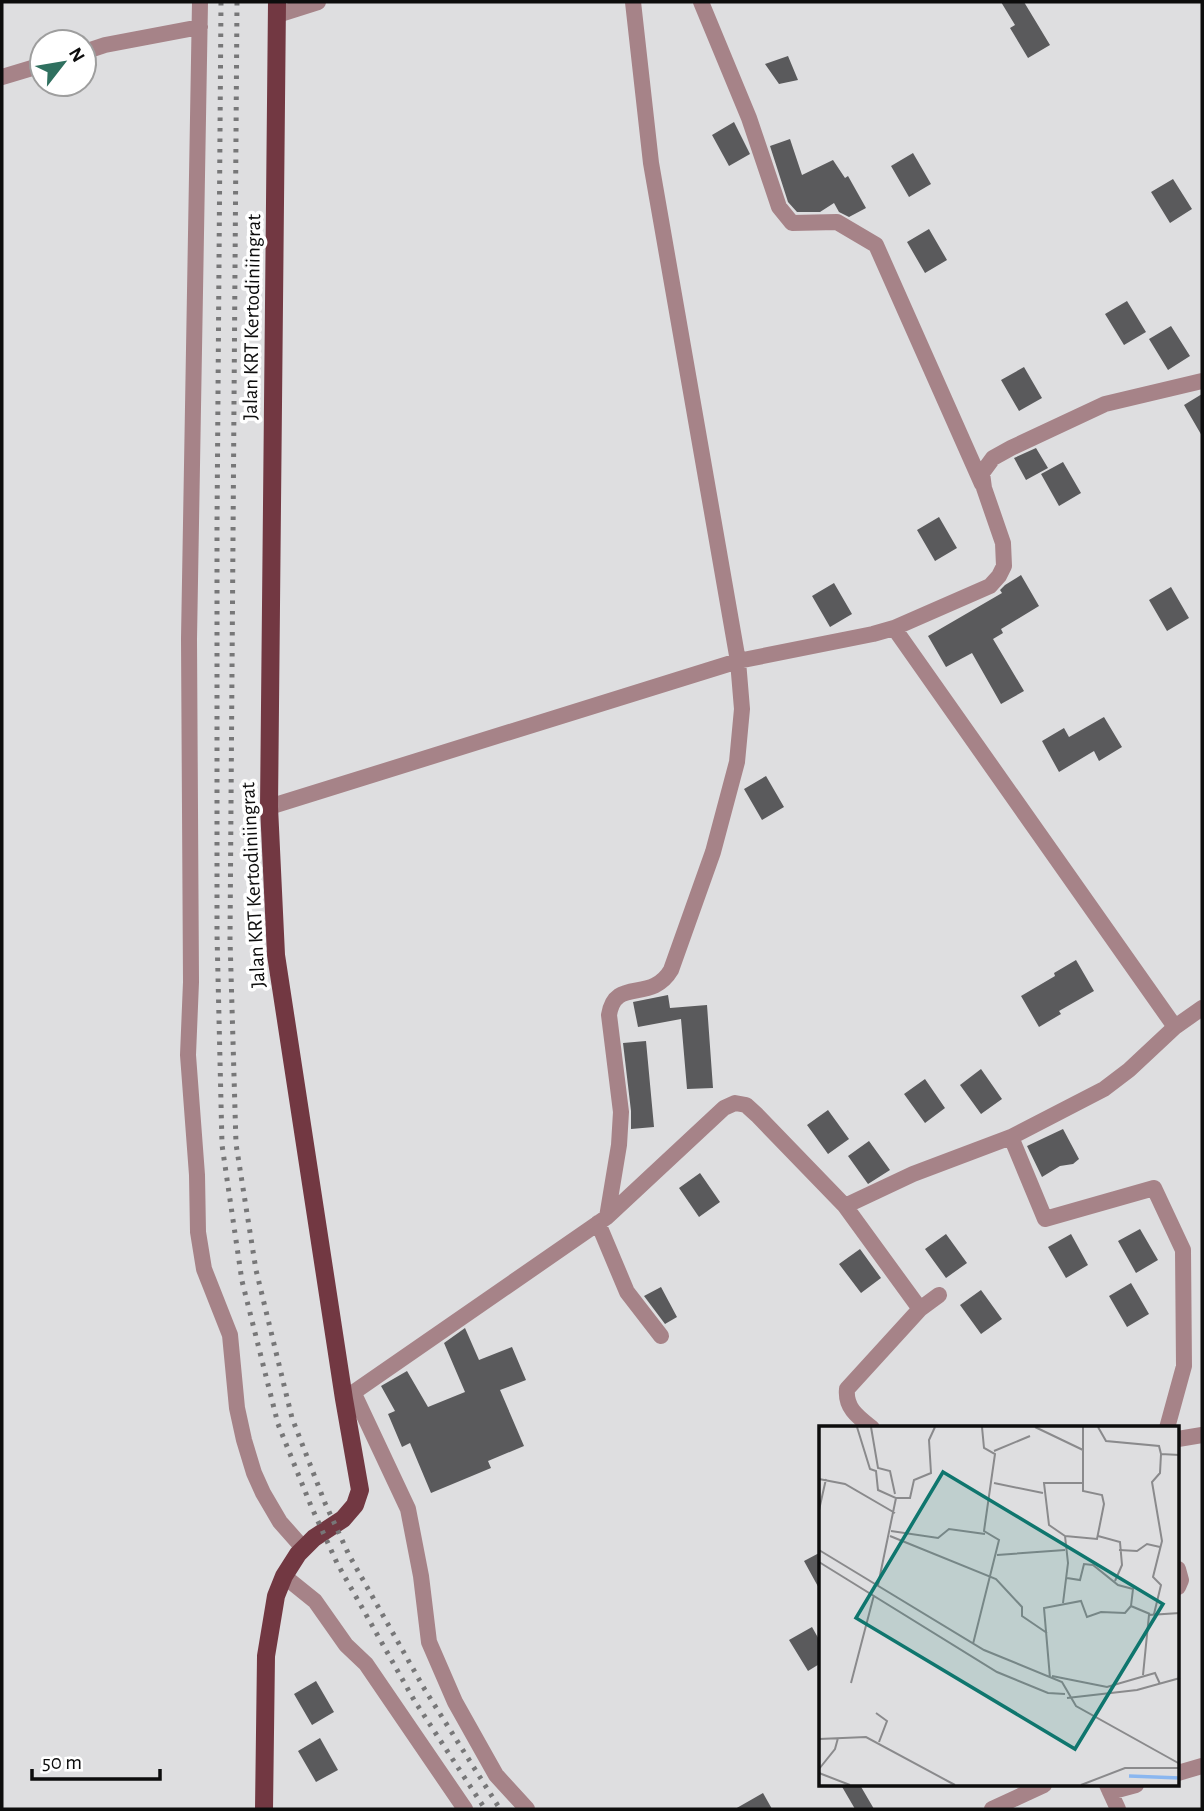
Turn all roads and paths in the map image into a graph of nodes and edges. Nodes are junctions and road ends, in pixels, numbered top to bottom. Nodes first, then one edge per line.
1 (200, 2) edge
2 (318, 2) edge
3 (633, 2) edge
4 (701, 2) edge
5 (277, 8) edge
6 (200, 27) junction
7 (98, 47) edge
8 (28, 69) edge
9 (2, 77) edge
10 (1202, 381) edge
11 (984, 488) junction
12 (894, 628) junction
13 (738, 661) junction
14 (269, 807) junction
15 (1202, 1008) edge
16 (1175, 1027) junction
17 (1011, 1137) junction
18 (845, 1206) junction
19 (602, 1220) junction
20 (939, 1295) dead end
21 (920, 1309) junction
22 (661, 1336) dead end
23 (349, 1396) junction
24 (870, 1426) edge
25 (1168, 1426) edge
26 (1202, 1436) edge
27 (1180, 1439) edge
28 (303, 1548) junction
29 (284, 1576) junction
30 (1202, 1766) edge
31 (1180, 1772) edge
32 (1042, 1786) edge
33 (1127, 1786) edge
34 (1109, 1788) edge
35 (264, 1809) edge
36 (465, 1809) edge
37 (527, 1809) edge
38 (992, 1809) edge
39 (1118, 1809) edge

1 - 6 street
2 - 5 street
3 - 13 street
4 - 11 street
5 - 14 main road, Jalan KRT Kertodiniingrat
6 - 7 street
6 - 28 street
8 - 9 street
10 - 11 street
11 - 12 street
12 - 13 street
12 - 16 street
13 - 14 street
13 - 19 street
14 - 23 main road, Jalan KRT Kertodiniingrat
15 - 16 street
16 - 17 street
17 - 18 street
17 - 25 street
18 - 19 street
18 - 21 street
19 - 22 street
19 - 23 street
20 - 21 street
21 - 24 street
23 - 28 main road, Jalan KRT Kertodiniingrat
23 - 37 street
26 - 27 street
28 - 29 main road, Jalan KRT Kertodiniingrat
29 - 35 main road, Jalan KRT Kertodiniingrat
29 - 36 street
30 - 31 street
32 - 38 street
33 - 34 street
34 - 39 street

